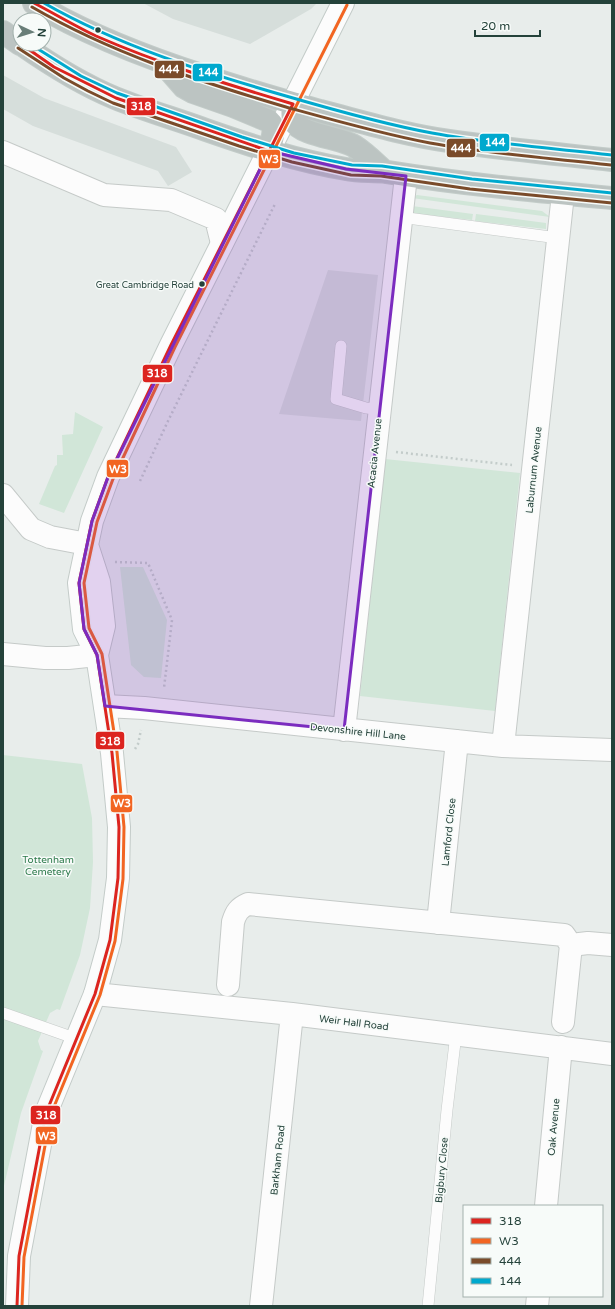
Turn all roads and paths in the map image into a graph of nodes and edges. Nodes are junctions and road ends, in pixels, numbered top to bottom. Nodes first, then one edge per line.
1 (34, 3) edge
2 (343, 3) edge
3 (3, 32) edge
4 (12, 38) edge
5 (32, 52) edge
6 (162, 62) junction
7 (293, 104) junction
8 (269, 151) junction
9 (3, 152) edge
10 (612, 160) edge
11 (395, 174) junction
12 (563, 194) junction
13 (612, 198) edge
14 (275, 204) dead end
15 (400, 217) junction
16 (558, 238) junction
17 (222, 243) junction
18 (341, 346) dead end
19 (379, 409) junction
20 (393, 452) dead end
21 (512, 465) dead end
22 (140, 481) dead end
23 (3, 495) edge
24 (87, 544) junction
25 (114, 562) dead end
26 (3, 654) edge
27 (97, 654) junction
28 (164, 688) dead end
29 (105, 706) junction
30 (344, 730) junction
31 (457, 741) junction
32 (503, 746) junction
33 (612, 750) edge
34 (438, 923) junction
35 (568, 940) junction
36 (612, 945) edge
37 (228, 985) joint
38 (96, 994) junction
39 (226, 1008) junction
40 (3, 1013) edge
41 (292, 1014) junction
42 (456, 1034) junction
43 (562, 1035) junction
44 (77, 1038) junction
45 (612, 1054) edge
46 (546, 1205) edge
47 (17, 1306) edge
48 (261, 1306) edge
49 (428, 1306) edge

1 - 6 highway
2 - 7 street
3 - 4 highway
5 - 8 highway
6 - 7 highway
6 - 8 highway
7 - 8 street
7 - 10 highway
7 - 11 highway
8 - 11 highway
8 - 17 street
9 - 17 street
11 - 12 highway
11 - 15 street, Acacia Avenue
12 - 13 highway
12 - 16 street, Laburnum Avenue
14 - 22 path
15 - 16 lane
15 - 19 street, Acacia Avenue
16 - 32 street, Laburnum Avenue
17 - 24 street
18 - 19 lane
19 - 30 street, Acacia Avenue
20 - 21 path
23 - 24 street
24 - 27 street
25 - 28 path
26 - 27 street
27 - 29 street
29 - 30 street, Devonshire Hill Lane
29 - 38 street
30 - 31 street, Devonshire Hill Lane
31 - 32 street, Devonshire Hill Lane
31 - 34 street, Lamford Close
32 - 33 street, Devonshire Hill Lane
34 - 35 street
34 - 37 street
35 - 36 street
35 - 43 street, Oak Avenue
37 - 39 lane
38 - 39 street, Weir Hall Road
38 - 44 street
39 - 41 street, Weir Hall Road
40 - 44 lane
41 - 42 street, Weir Hall Road
41 - 48 street, Barkham Road
42 - 43 street, Weir Hall Road
42 - 49 lane, Bigbury Close
43 - 45 street, Weir Hall Road
43 - 46 street, Oak Avenue
44 - 47 street

